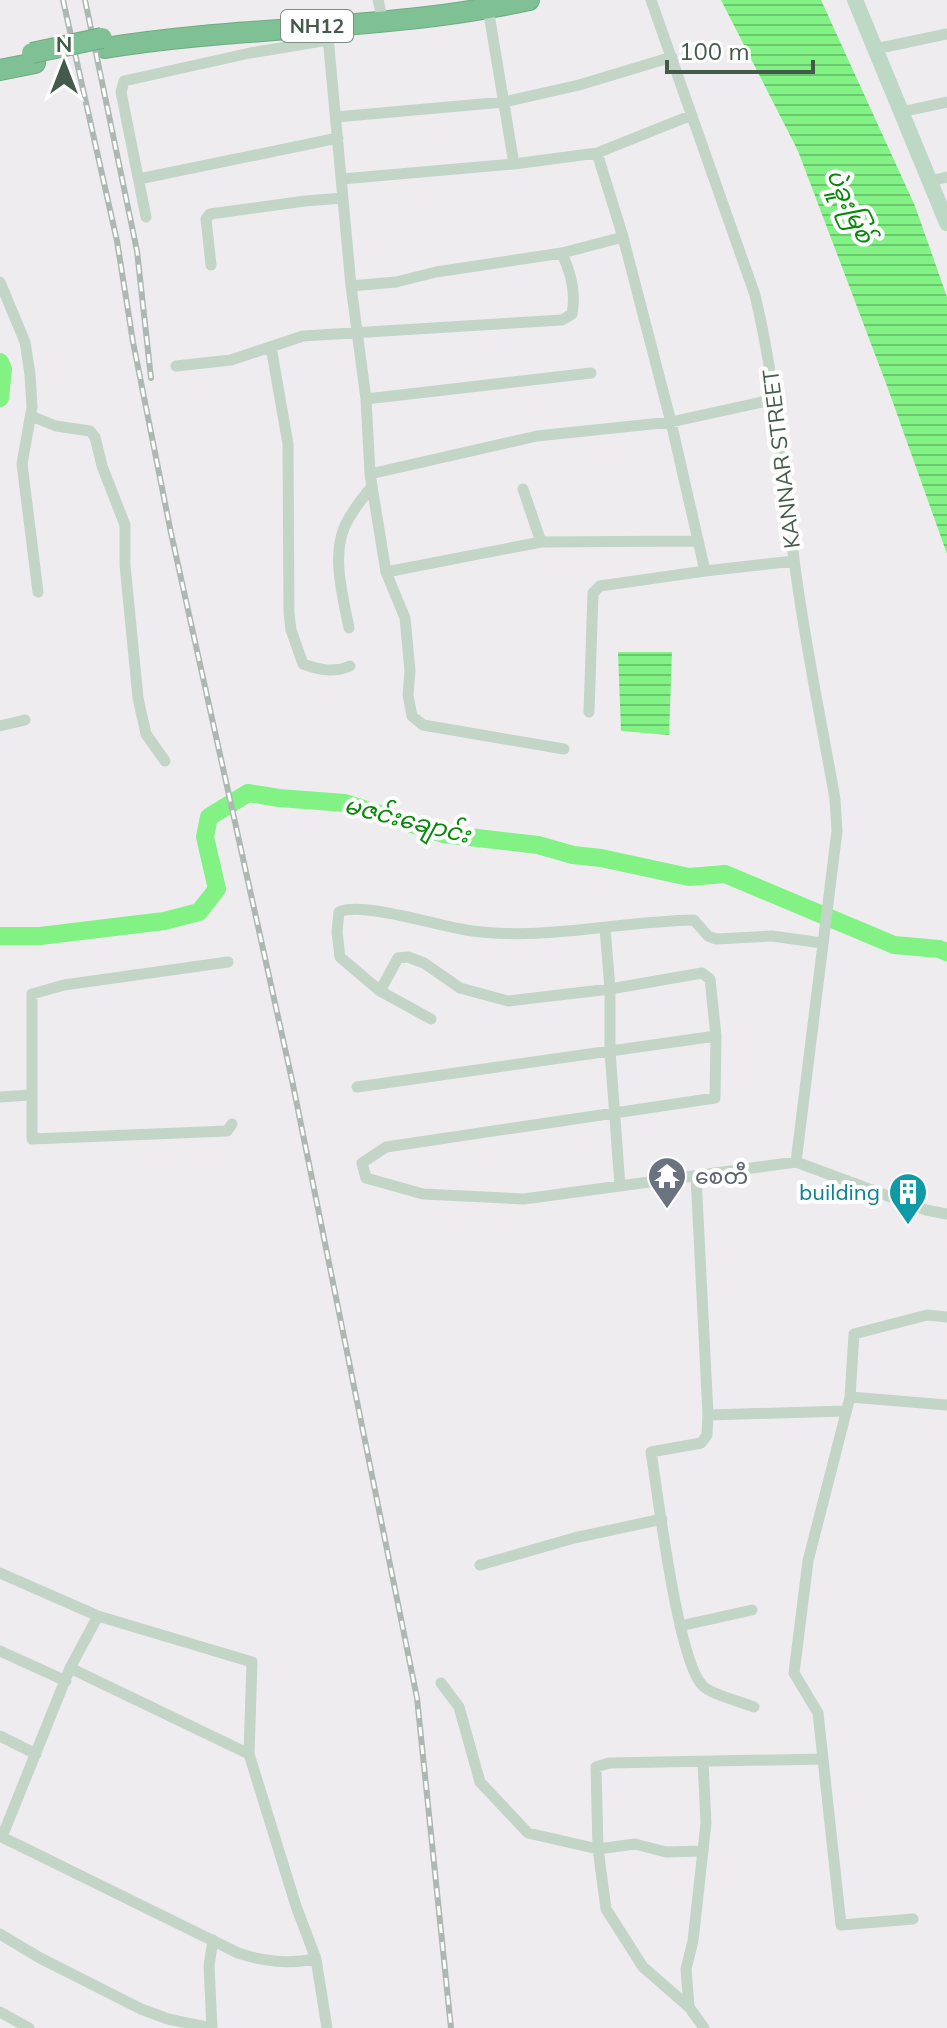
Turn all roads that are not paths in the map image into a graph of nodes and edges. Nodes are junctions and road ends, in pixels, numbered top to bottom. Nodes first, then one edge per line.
1 (452, 0) edge
2 (529, 0) edge
3 (651, 0) edge
4 (855, 0) edge
5 (488, 4) edge
6 (381, 10) edge
7 (328, 33) junction
8 (947, 34) edge
9 (103, 43) junction
10 (875, 49) junction
11 (672, 57) junction
12 (34, 58) junction
13 (0, 60) edge
14 (0, 70) edge
15 (504, 102) junction
16 (947, 102) edge
17 (901, 112) junction
18 (692, 115) junction
19 (336, 117) junction
20 (338, 138) junction
21 (597, 153) junction
22 (514, 164) junction
23 (947, 177) edge
24 (139, 179) junction
25 (342, 179) junction
26 (930, 181) junction
27 (343, 198) junction
28 (146, 217) dead end
29 (947, 223) edge
30 (623, 237) junction
31 (562, 253) junction
32 (211, 265) dead end
33 (0, 282) edge
34 (351, 286) junction
35 (357, 334) junction
36 (271, 347) junction
37 (176, 366) dead end
38 (591, 373) dead end
39 (366, 399) junction
40 (776, 399) junction
41 (31, 416) junction
42 (671, 422) junction
43 (371, 480) junction
44 (523, 489) dead end
45 (696, 541) junction
46 (541, 542) junction
47 (794, 561) junction
48 (705, 571) junction
49 (386, 572) junction
50 (38, 592) dead end
51 (349, 628) dead end
52 (350, 666) dead end
53 (589, 712) dead end
54 (25, 720) dead end
55 (0, 726) edge
56 (564, 749) dead end
57 (165, 761) dead end
58 (605, 928) junction
59 (823, 938) junction
60 (228, 962) dead end
61 (610, 989) junction
62 (380, 991) junction
63 (431, 1019) dead end
64 (716, 1036) junction
65 (610, 1051) junction
66 (357, 1087) dead end
67 (30, 1095) junction
68 (0, 1097) edge
69 (616, 1111) junction
70 (232, 1124) dead end
71 (796, 1162) junction
72 (696, 1176) junction
73 (620, 1186) junction
74 (947, 1214) edge
75 (947, 1317) edge
76 (850, 1397) junction
77 (947, 1405) edge
78 (845, 1411) junction
79 (708, 1415) junction
80 (662, 1519) junction
81 (480, 1565) dead end
82 (0, 1573) edge
83 (752, 1610) dead end
84 (98, 1616) junction
85 (680, 1626) junction
86 (0, 1651) edge
87 (70, 1668) junction
88 (66, 1681) junction
89 (441, 1683) dead end
90 (754, 1707) dead end
91 (0, 1736) edge
92 (36, 1754) junction
93 (249, 1754) junction
94 (823, 1759) junction
95 (703, 1762) junction
96 (1, 1838) edge
97 (598, 1849) junction
98 (703, 1851) junction
99 (913, 1919) dead end
100 (0, 1934) edge
101 (213, 1940) junction
102 (316, 1959) junction
103 (689, 2007) junction
104 (0, 2012) edge
105 (29, 2028) edge
106 (212, 2028) edge
107 (327, 2028) edge
108 (704, 2028) edge

1 - 6 highway, NH12
2 - 5 highway, NH12
3 - 11 street, KANNAR STREET
4 - 10 street
5 - 6 highway, NH12
5 - 15 street
6 - 7 highway, NH12
6 - 9 highway, NH12
7 - 9 highway, NH12
7 - 19 street
7 - 24 street
8 - 10 street
9 - 12 highway, NH12
10 - 17 street
11 - 15 street
11 - 18 street, KANNAR STREET
12 - 13 highway, NH12
12 - 14 highway, NH12
15 - 19 street
15 - 22 street
16 - 17 street
17 - 26 street
18 - 21 street
18 - 40 street, KANNAR STREET
19 - 20 street
20 - 24 street
20 - 25 street
21 - 22 street
21 - 30 street
22 - 25 street
23 - 26 street
24 - 28 street
25 - 27 street
26 - 29 street
27 - 32 street
27 - 34 street
30 - 31 street
30 - 42 street
31 - 34 street
31 - 35 street
33 - 41 street
34 - 35 street
35 - 36 street
35 - 39 street
36 - 37 street
36 - 52 street
38 - 39 street
39 - 43 street
40 - 42 street
40 - 47 street, KANNAR STREET
41 - 50 street
41 - 57 street
42 - 43 street
42 - 45 street
43 - 49 street
43 - 51 street
44 - 46 street
45 - 46 street
45 - 48 street
46 - 49 street
47 - 48 street
47 - 59 street, KANNAR STREET
48 - 53 street
49 - 56 street
54 - 55 street
58 - 59 street
58 - 61 street
58 - 62 street
59 - 71 street, KANNAR STREET
60 - 67 street
61 - 62 street
61 - 64 street
61 - 65 street
62 - 63 street
64 - 65 street
64 - 69 street
65 - 66 street
65 - 69 street
67 - 68 street
67 - 70 street
69 - 73 street
69 - 73 street
71 - 72 street
71 - 74 street
72 - 73 street
72 - 79 street
75 - 76 street
76 - 77 street
76 - 78 street
78 - 79 street
78 - 94 street
79 - 80 street
80 - 81 street
80 - 85 street
82 - 84 street
83 - 85 street
84 - 87 street
84 - 93 street
85 - 90 street
86 - 88 street
87 - 88 street
87 - 93 street
88 - 92 street
89 - 97 street
91 - 92 street
92 - 96 street
93 - 102 street
94 - 95 street
94 - 99 street
95 - 97 street
95 - 98 street
96 - 101 street
97 - 98 street
97 - 103 street
98 - 103 street
100 - 106 street
101 - 102 street
101 - 106 street
102 - 107 street
103 - 108 street
104 - 105 street

